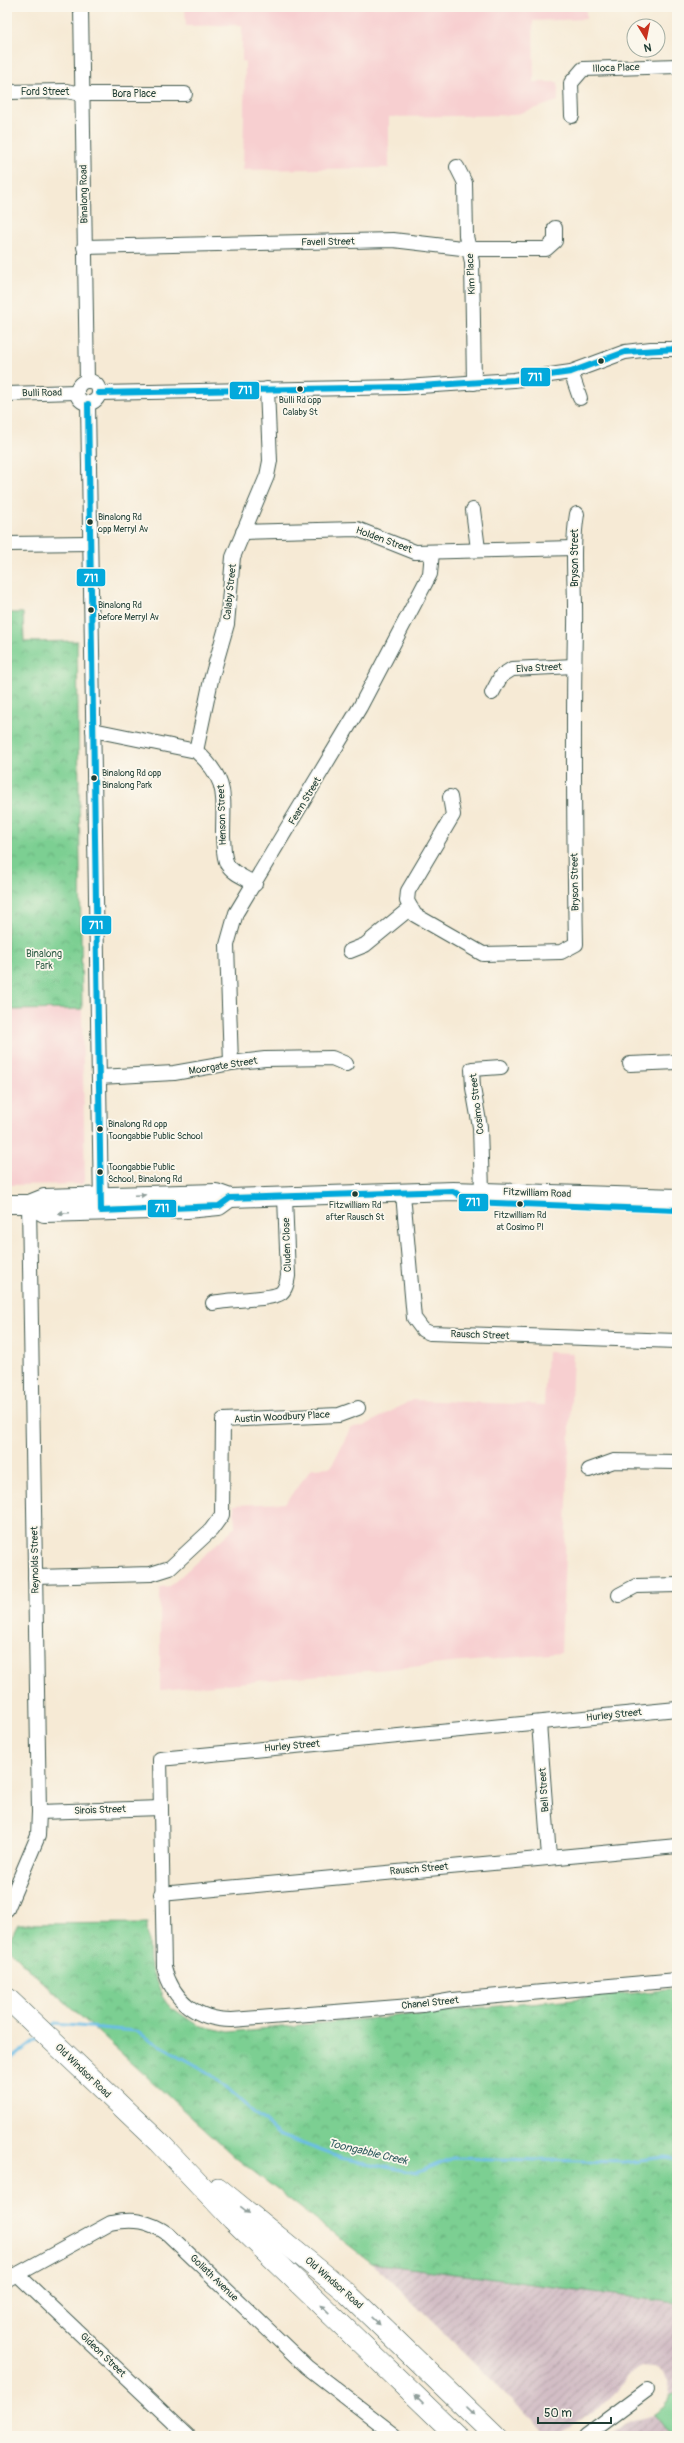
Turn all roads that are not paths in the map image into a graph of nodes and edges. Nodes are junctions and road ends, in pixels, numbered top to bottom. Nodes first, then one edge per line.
1 (81, 7) edge
2 (677, 66) edge
3 (7, 92) edge
4 (82, 94) junction
5 (185, 94) dead end
6 (572, 116) dead end
7 (457, 167) dead end
8 (555, 228) dead end
9 (84, 247) junction
10 (470, 249) junction
11 (677, 349) edge
12 (571, 372) junction
13 (87, 381) junction
14 (474, 383) junction
15 (267, 389) junction
16 (76, 392) junction
17 (99, 393) junction
18 (7, 394) edge
19 (580, 398) dead end
20 (88, 404) junction
21 (473, 510) dead end
22 (577, 514) dead end
23 (243, 532) junction
24 (90, 543) junction
25 (7, 544) edge
26 (574, 548) junction
27 (478, 549) junction
28 (432, 552) junction
29 (574, 666) junction
30 (492, 693) dead end
31 (92, 730) junction
32 (196, 751) junction
33 (450, 797) dead end
34 (255, 884) junction
35 (410, 909) junction
36 (350, 951) dead end
37 (231, 1062) junction
38 (677, 1062) edge
39 (346, 1064) dead end
40 (630, 1064) dead end
41 (501, 1067) dead end
42 (99, 1077) junction
43 (482, 1191) junction
44 (403, 1194) junction
45 (285, 1197) junction
46 (677, 1198) edge
47 (7, 1204) edge
48 (30, 1204) junction
49 (101, 1204) junction
50 (213, 1303) dead end
51 (677, 1341) edge
52 (358, 1408) dead end
53 (677, 1462) edge
54 (589, 1470) dead end
55 (35, 1577) junction
56 (677, 1585) edge
57 (619, 1595) dead end
58 (677, 1709) edge
59 (539, 1723) junction
60 (161, 1808) junction
61 (39, 1812) junction
62 (677, 1846) edge
63 (549, 1857) junction
64 (161, 1894) junction
65 (7, 1909) edge
66 (677, 1980) edge
67 (8, 1999) edge
68 (187, 2006) joint
69 (160, 2143) junction
70 (12, 2277) edge
71 (647, 2390) dead end
72 (188, 2436) edge
73 (396, 2436) edge
74 (457, 2436) edge
75 (496, 2436) edge
76 (585, 2436) edge

1 - 4 street, Binalong Road
2 - 6 street, Illoca Place
3 - 4 street, Ford Street
4 - 5 street, Bora Place
4 - 9 street, Binalong Road
7 - 10 street, Kim Place
8 - 10 street, Favell Street
9 - 10 street, Favell Street
9 - 13 street, Binalong Road
10 - 14 street, Kim Place
11 - 12 street
12 - 14 street
12 - 19 street
13 - 16 street
13 - 17 street
14 - 15 street
15 - 17 street
15 - 23 street, Calaby Street
16 - 18 street, Bulli Road
16 - 20 street
17 - 20 street
20 - 24 street
21 - 27 street
22 - 26 street, Bryson Street
23 - 28 street, Holden Street
23 - 32 street, Calaby Street
24 - 25 street
24 - 31 street
26 - 27 street, Holden Street
26 - 29 street, Bryson Street
27 - 28 street, Holden Street
28 - 34 street, Fearn Street
29 - 30 street, Elva Street
29 - 35 street, Bryson Street
31 - 32 street
31 - 42 street
32 - 34 street, Henson Street
33 - 35 street
34 - 37 street, Fearn Street
35 - 36 street
37 - 39 street, Moorgate Street
37 - 42 street, Moorgate Street
38 - 40 street
41 - 43 street, Cosimo Street
42 - 49 street
43 - 44 main road, Fitzwilliam Road
43 - 46 main road, Fitzwilliam Road
44 - 45 main road, Fitzwilliam Road
44 - 51 street, Rausch Street
45 - 49 main road, Fitzwilliam Road
45 - 50 street, Cluden Close
47 - 48 main road, Fitzwilliam Road
48 - 49 main road, Fitzwilliam Road
48 - 55 street, Reynolds Street
52 - 55 street, Austin Woodbury Place
53 - 54 street
55 - 61 street, Reynolds Street
56 - 57 street
58 - 59 street, Hurley Street
59 - 60 street, Hurley Street
59 - 63 street, Bell Street
60 - 61 street, Sirois Street
60 - 64 street, Hurley Street
61 - 65 street, Reynolds Street
62 - 63 street, Rausch Street
63 - 64 street, Rausch Street
64 - 68 street, Hurley Street
66 - 68 street, Chanel Street
67 - 69 highway, Old Windsor Road
74 -> 69 highway, Old Windsor Road
69 -> 75 highway, Old Windsor Road
70 - 72 street, Gideon Street
70 - 73 street, Goliath Avenue
71 - 76 street

